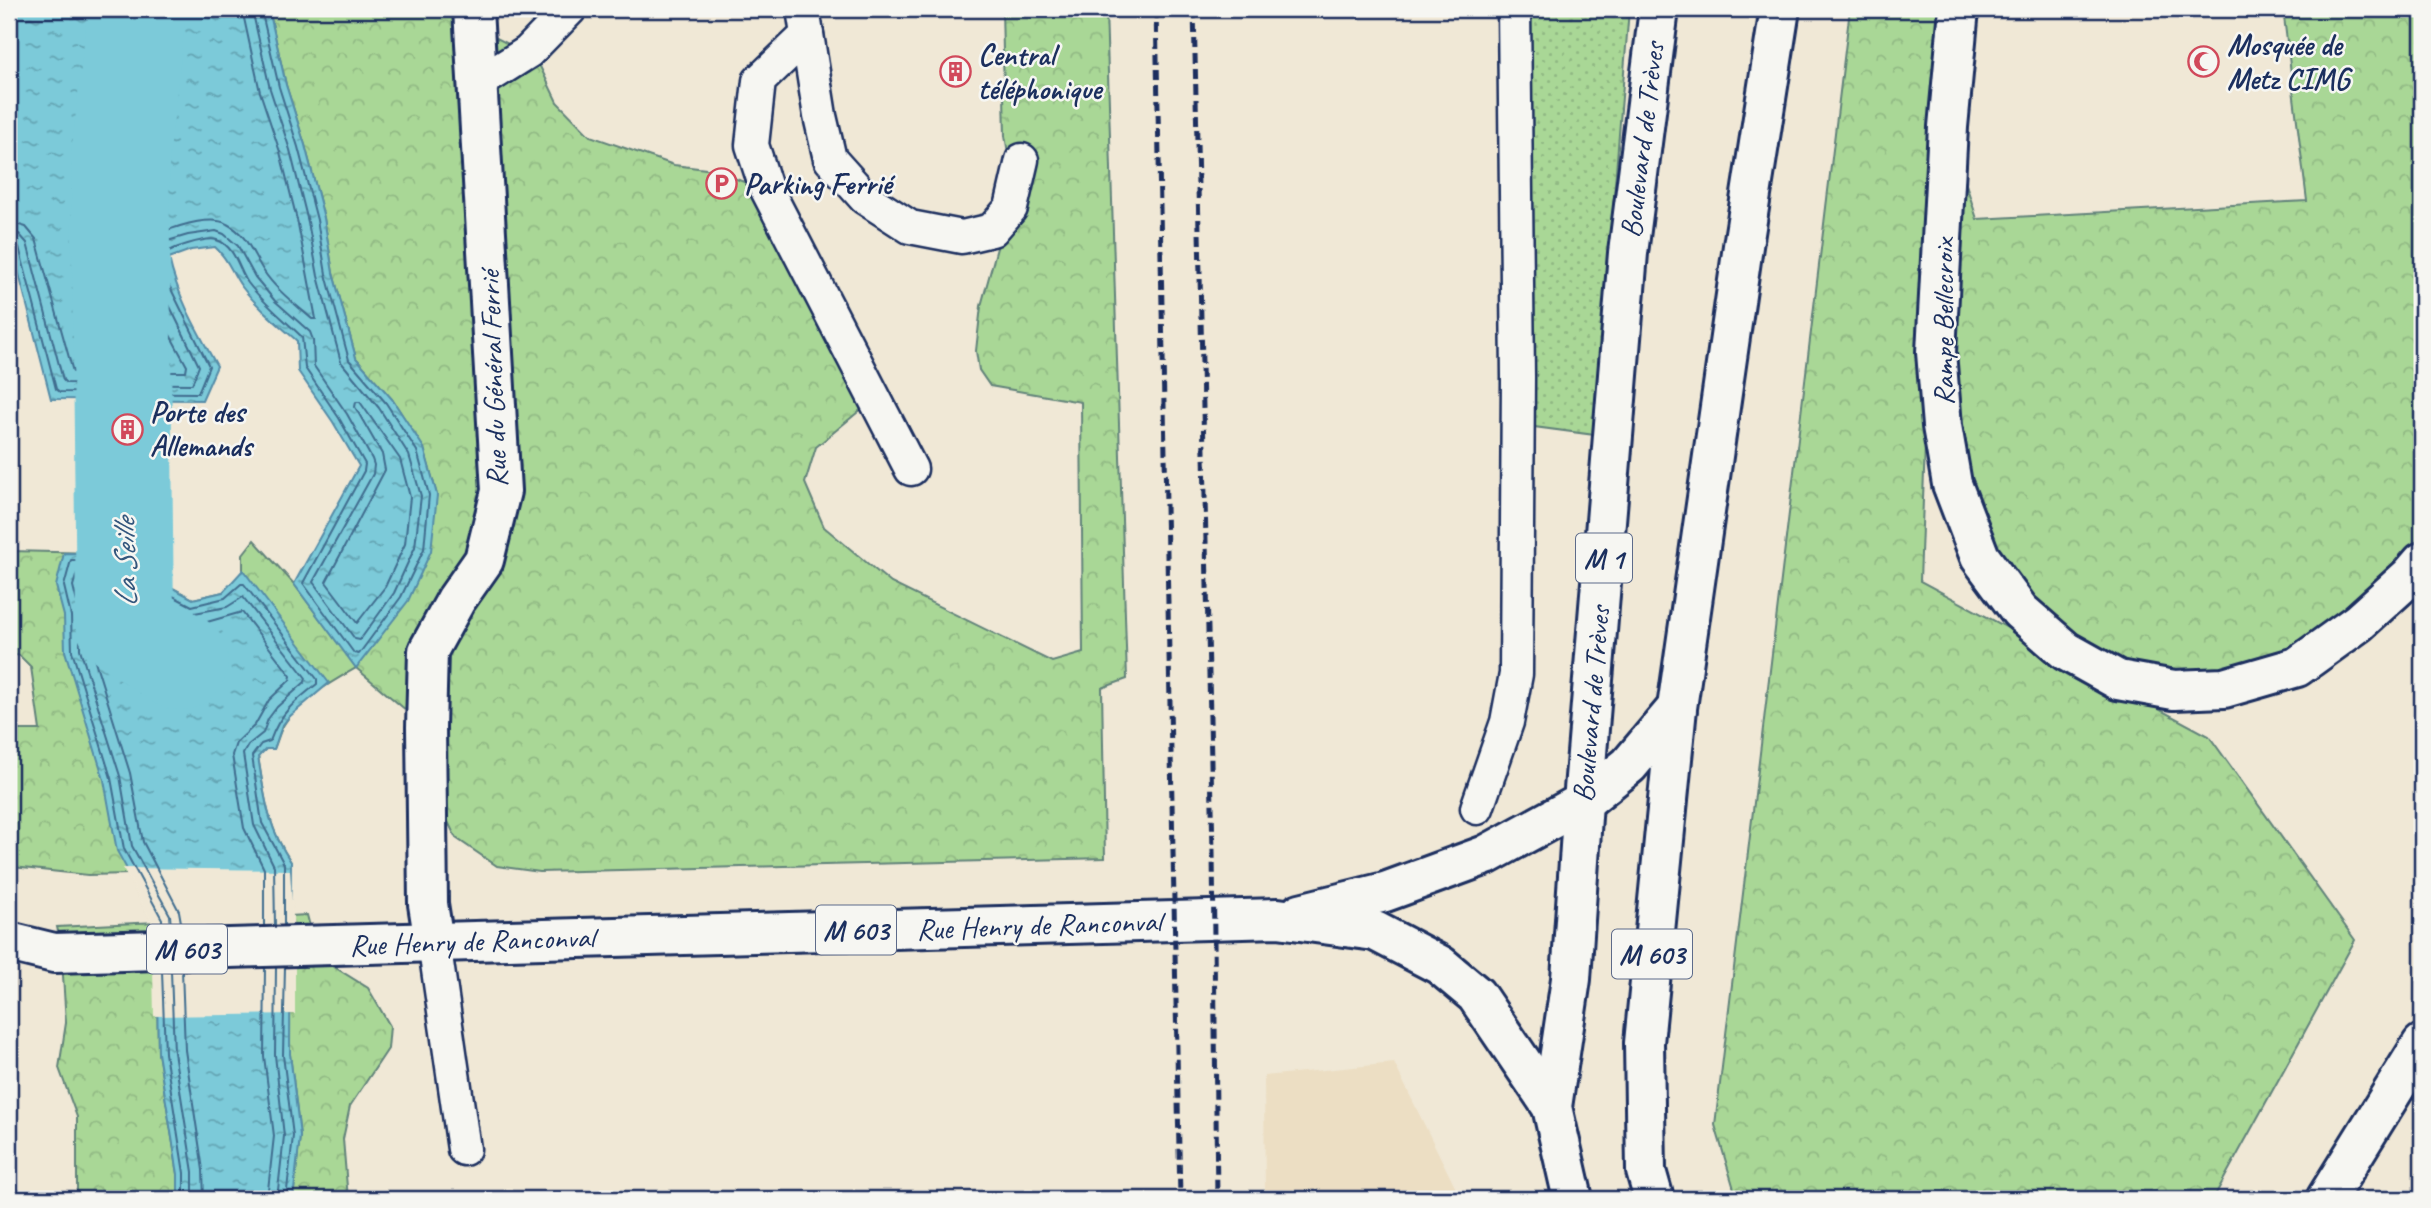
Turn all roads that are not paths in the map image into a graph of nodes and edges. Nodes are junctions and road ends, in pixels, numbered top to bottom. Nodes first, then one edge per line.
1 (473, 9) edge
2 (570, 9) edge
3 (1514, 9) edge
4 (1659, 9) edge
5 (1755, 9) edge
6 (1780, 9) edge
7 (1959, 9) edge
8 (805, 22) edge
9 (477, 84) junction
10 (1022, 160) dead end
11 (1754, 173) junction
12 (911, 469) dead end
13 (2422, 562) edge
14 (1677, 708) junction
15 (1583, 802) junction
16 (1477, 808) dead end
17 (1278, 918) junction
18 (9, 942) edge
19 (434, 942) junction
20 (54, 953) junction
21 (9, 970) edge
22 (2422, 1044) edge
23 (1552, 1107) junction
24 (464, 1149) dead end
25 (1573, 1199) edge
26 (1654, 1199) edge
27 (2326, 1199) edge

1 - 9 main road, Rue du Général Ferrié
2 - 9 lane
3 - 16 lane
4 - 15 main road, Boulevard de Trèves / M 1
5 - 11 main road
6 - 11 main road
7 - 13 main road, Rampe Bellecroix
8 - 10 lane
8 - 12 lane
9 - 19 main road, Rue du Général Ferrié
11 - 14 main road
14 - 15 main road, M 603
14 - 26 main road, M 603
15 - 17 main road, M 603
15 - 23 main road, Boulevard de Trèves / M 1
17 - 19 main road, Rue Henry de Ranconval / M 603
17 - 23 main road, Rue Henry de Ranconval / M 603
18 - 20 main road, M 603
19 - 20 main road, Rue Henry de Ranconval / M 603
19 - 24 lane
20 - 21 main road
22 - 27 main road
23 - 25 main road, M 603

